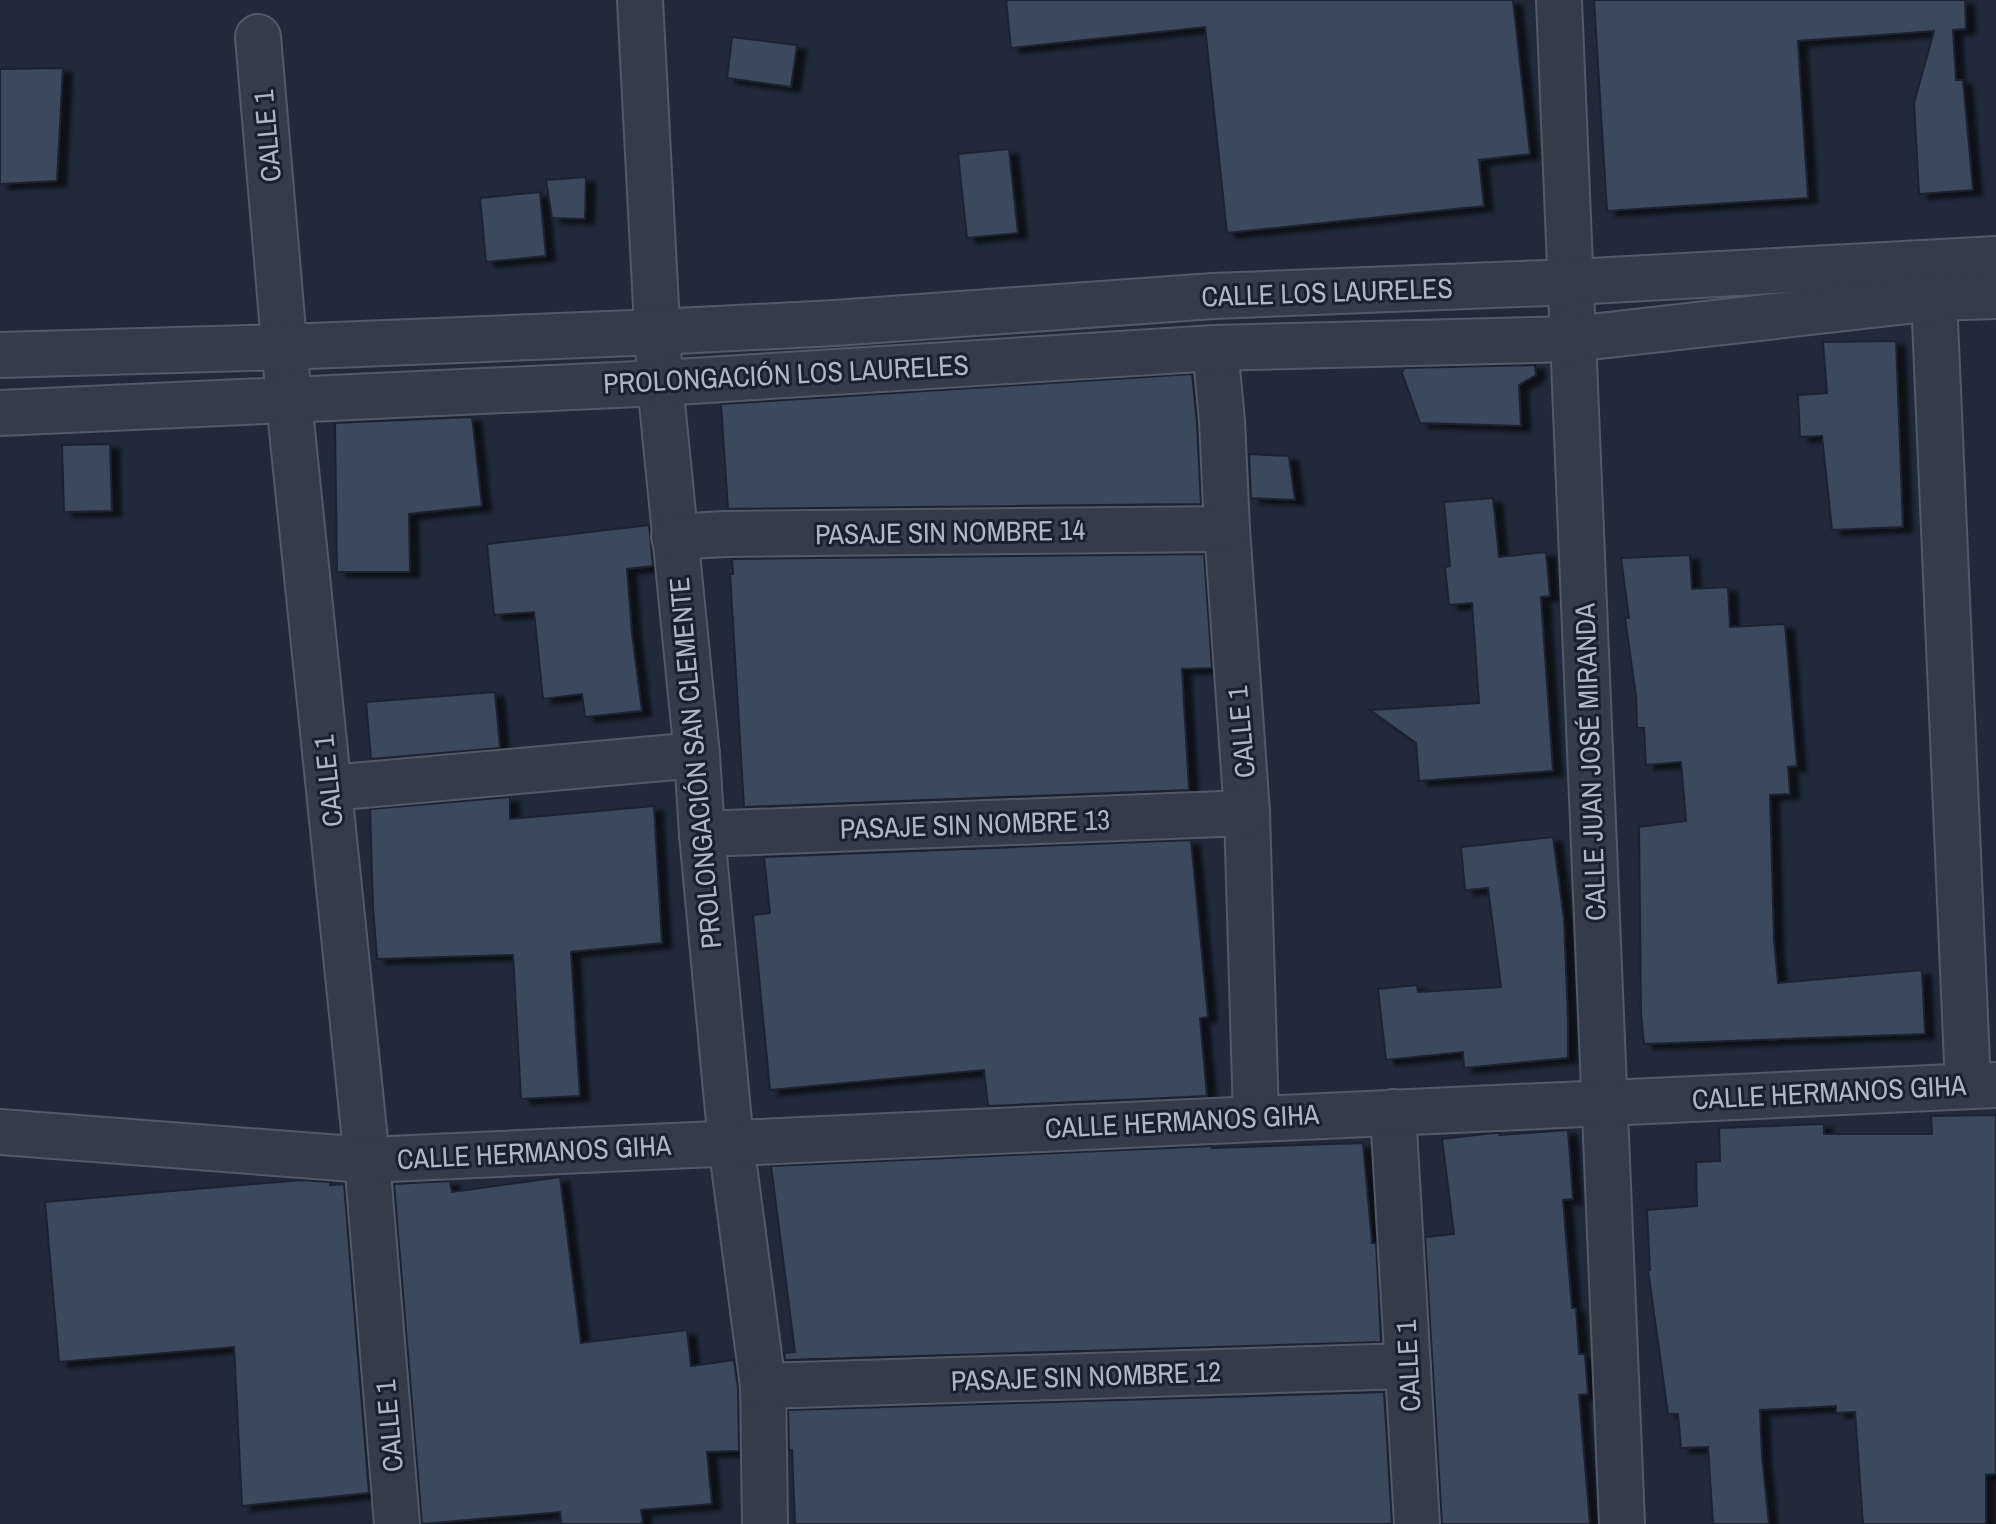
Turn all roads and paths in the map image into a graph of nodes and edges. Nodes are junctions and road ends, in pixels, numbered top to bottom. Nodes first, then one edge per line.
1 (640, 0) edge
2 (1559, 0) edge
3 (258, 37) dead end
4 (1996, 259) edge
5 (1572, 282) junction
6 (1996, 296) edge
7 (1934, 298) junction
8 (657, 332) junction
9 (1573, 339) junction
10 (285, 347) junction
11 (1215, 348) junction
12 (0, 355) edge
13 (660, 383) junction
14 (289, 401) junction
15 (0, 413) edge
16 (1227, 529) junction
17 (674, 537) junction
18 (697, 755) junction
19 (330, 788) junction
20 (1247, 813) junction
21 (702, 834) junction
22 (1982, 1085) edge
23 (1605, 1102) junction
24 (1393, 1112) junction
25 (1256, 1118) junction
26 (0, 1132) edge
27 (731, 1143) junction
28 (367, 1160) junction
29 (1408, 1366) junction
30 (763, 1386) junction
31 (397, 1524) edge
32 (765, 1524) edge
33 (1417, 1524) edge
34 (1622, 1524) edge

1 - 8 street, PROLONGACIÓN SAN CLEMENTE
2 - 5 street, CALLE JUAN JOSÉ MIRANDA
3 - 10 street, CALLE 1
4 - 5 street, CALLE LOS LAURELES
5 - 8 street, CALLE LOS LAURELES
5 - 9 street, CALLE JUAN JOSÉ MIRANDA
6 - 7 street
7 - 9 street
7 - 22 street
8 - 10 street, PROLONGACIÓN LOS LAURELES
8 - 13 street, PROLONGACIÓN SAN CLEMENTE
9 - 11 street, PROLONGACIÓN LOS LAURELES
9 - 23 street, CALLE JUAN JOSÉ MIRANDA
10 - 12 street, PROLONGACIÓN LOS LAURELES
10 - 14 street, CALLE 1
11 - 13 street, PROLONGACIÓN LOS LAURELES
11 - 16 street, CALLE 1
13 - 14 street, PROLONGACIÓN LOS LAURELES
13 - 17 street, PROLONGACIÓN SAN CLEMENTE
14 - 15 street, PROLONGACIÓN LOS LAURELES
14 - 19 street, CALLE 1
16 - 17 street, PASAJE SIN NOMBRE 14
16 - 20 street, CALLE 1
17 - 18 street, PROLONGACIÓN SAN CLEMENTE
18 - 19 street
18 - 21 street, PROLONGACIÓN SAN CLEMENTE
19 - 28 street, CALLE 1
20 - 21 street, PASAJE SIN NOMBRE 13
20 - 25 street, CALLE 1
21 - 27 street, PROLONGACIÓN SAN CLEMENTE
22 - 23 street, CALLE HERMANOS GIHA
23 - 24 street, CALLE HERMANOS GIHA
23 - 34 street, CALLE JUAN JOSÉ MIRANDA
24 - 25 street, CALLE HERMANOS GIHA
24 - 29 street, CALLE 1
25 - 27 street, CALLE HERMANOS GIHA
26 - 28 street, CALLE HERMANOS GIHA
27 - 28 street, CALLE HERMANOS GIHA
27 - 30 street, PROLONGACIÓN SAN CLEMENTE
28 - 31 street, CALLE 1
29 - 30 street, PASAJE SIN NOMBRE 12
29 - 33 street, CALLE 1
30 - 32 street, PROLONGACIÓN SAN CLEMENTE

